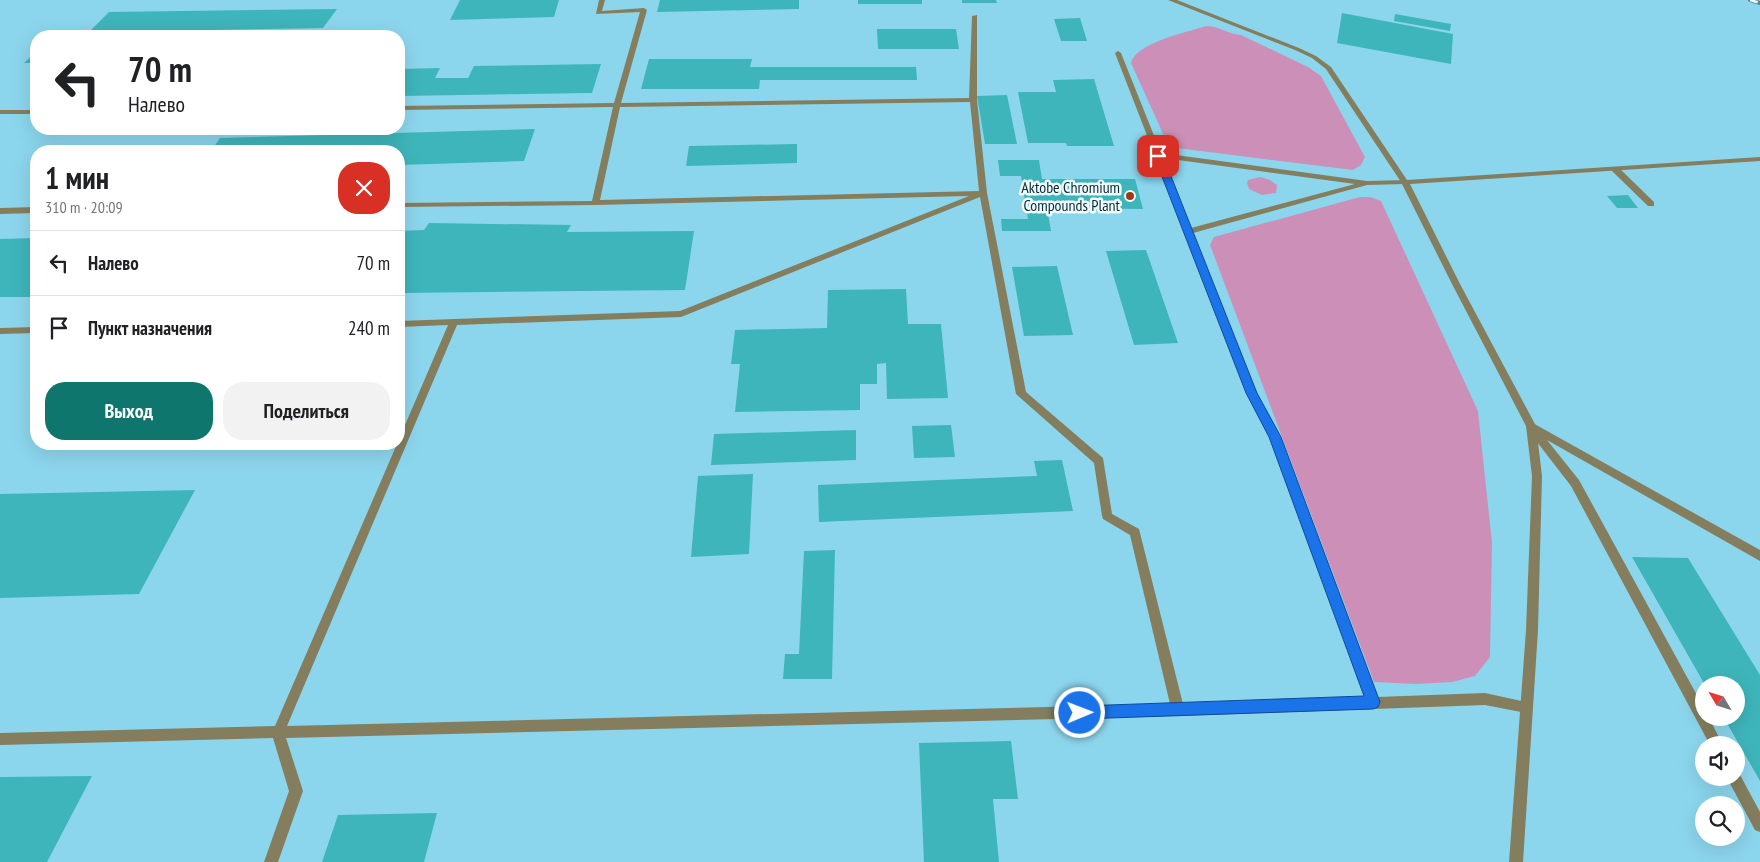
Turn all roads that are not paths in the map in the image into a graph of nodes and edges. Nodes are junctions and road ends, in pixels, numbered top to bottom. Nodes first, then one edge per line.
1 (602, 0) edge
2 (1170, 0) edge
3 (975, 16) dead end
4 (1118, 53) dead end
5 (973, 100) junction
6 (617, 106) junction
7 (405, 108) edge
8 (0, 112) edge
9 (30, 112) edge
10 (1158, 156) junction
11 (1760, 159) edge
12 (1615, 168) junction
13 (1405, 182) junction
14 (1367, 183) junction
15 (983, 193) junction
16 (595, 203) junction
17 (405, 204) edge
18 (1651, 204) dead end
19 (30, 210) edge
20 (0, 211) edge
21 (1188, 232) junction
22 (405, 324) edge
23 (453, 324) junction
24 (30, 330) edge
25 (0, 331) edge
26 (1531, 426) junction
27 (405, 436) edge
28 (399, 450) edge
29 (1760, 556) edge
30 (1373, 702) junction
31 (1526, 707) junction
32 (1178, 710) junction
33 (278, 733) junction
34 (1712, 736) edge
35 (0, 739) edge
36 (1738, 786) edge
37 (1760, 825) edge
38 (271, 862) edge
39 (1516, 862) edge

1 - 6 street
2 - 13 street
3 - 5 street
4 - 10 street
5 - 6 street
5 - 15 street
6 - 7 street
6 - 16 street
8 - 9 street
10 - 14 street
10 - 21 street
11 - 12 street
12 - 13 street
12 - 18 street
13 - 14 street
13 - 26 street
14 - 21 street
15 - 16 street
15 - 23 street
15 - 32 street
16 - 17 street
19 - 20 street
21 - 30 street
22 - 23 street
23 - 27 street
24 - 25 street
26 - 29 street
26 - 31 street
26 - 34 street
28 - 33 street
30 - 31 street
30 - 32 street
31 - 39 street
32 - 33 street
33 - 35 street
33 - 38 street
36 - 37 street

